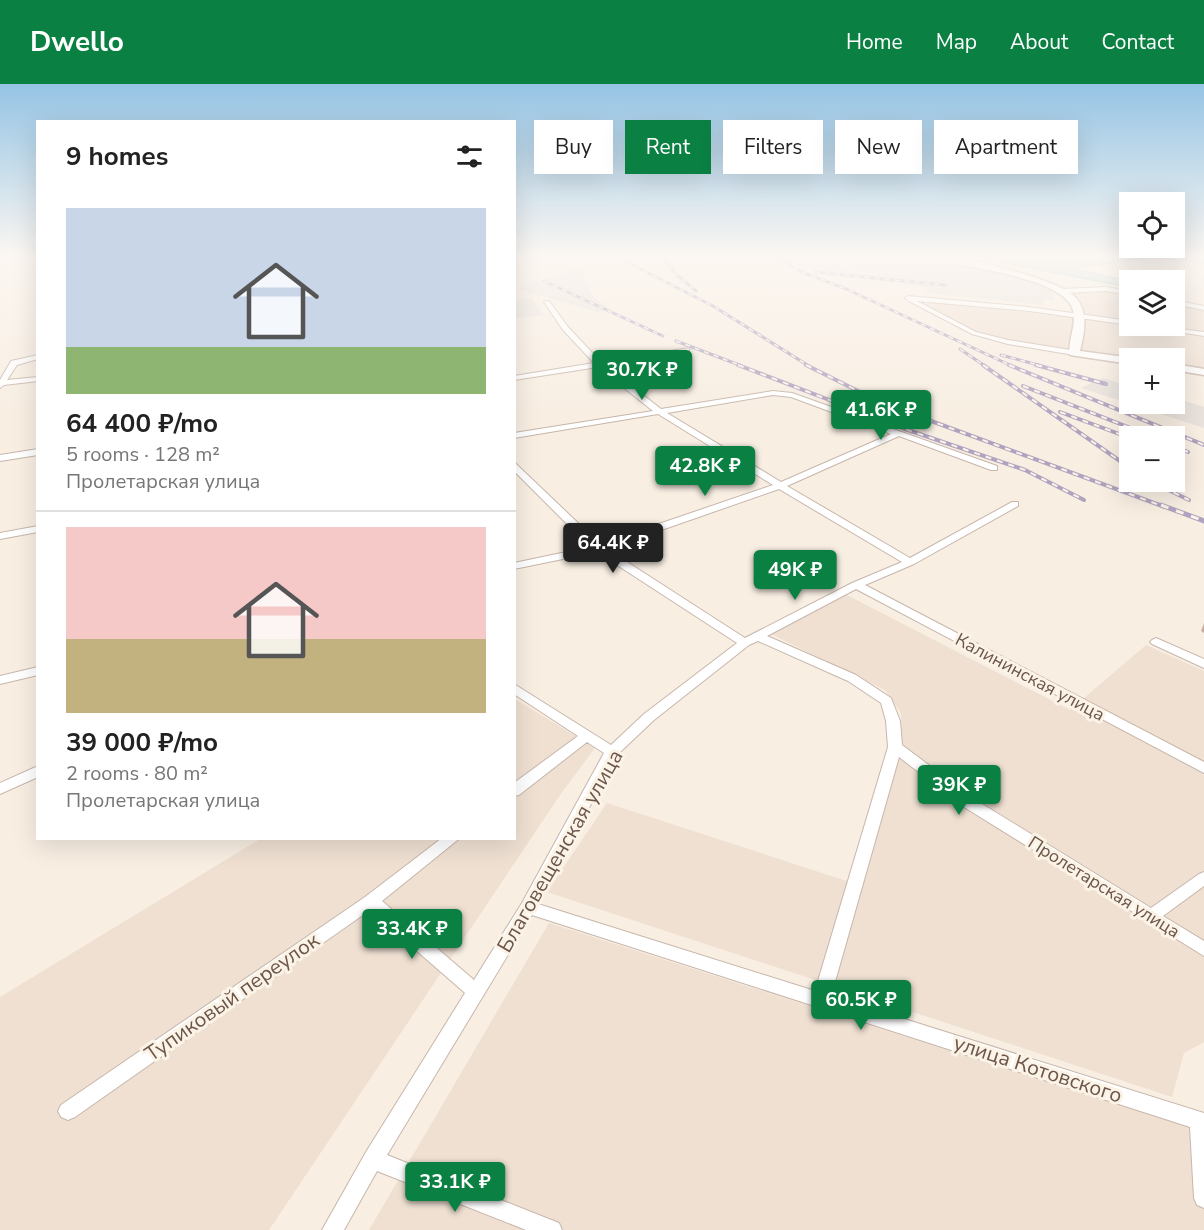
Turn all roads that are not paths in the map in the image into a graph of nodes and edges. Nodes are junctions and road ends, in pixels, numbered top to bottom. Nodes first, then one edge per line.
1 (552, 310) edge
2 (932, 310) edge
3 (1027, 310) edge
4 (1078, 310) edge
5 (1080, 316) junction
6 (1119, 321) edge
7 (1185, 331) edge
8 (1204, 334) edge
9 (686, 350) dead end
10 (1074, 353) junction
11 (36, 358) edge
12 (1119, 359) edge
13 (601, 364) junction
14 (1185, 369) edge
15 (1204, 372) edge
16 (36, 378) edge
17 (516, 378) edge
18 (2, 384) edge
19 (657, 412) junction
20 (897, 434) junction
21 (516, 436) edge
22 (36, 452) edge
23 (0, 458) edge
24 (516, 467) edge
25 (994, 468) dead end
26 (780, 486) junction
27 (1014, 504) dead end
28 (36, 529) edge
29 (0, 536) edge
30 (598, 548) junction
31 (910, 562) junction
32 (516, 566) edge
33 (856, 585) junction
34 (759, 637) junction
35 (1156, 642) dead end
36 (744, 643) junction
37 (1204, 664) edge
38 (36, 671) edge
39 (0, 680) edge
40 (516, 689) edge
41 (586, 736) junction
42 (895, 747) junction
43 (612, 752) junction
44 (1204, 768) edge
45 (36, 772) edge
46 (0, 789) edge
47 (516, 789) edge
48 (450, 840) edge
49 (1204, 878) edge
50 (371, 901) junction
51 (528, 907) junction
52 (1151, 916) junction
53 (1204, 949) edge
54 (476, 992) junction
55 (821, 999) junction
56 (68, 1112) dead end
57 (1202, 1121) edge
58 (373, 1159) junction
59 (1204, 1198) edge
60 (332, 1230) edge
61 (552, 1230) edge

1 - 13 street
2 - 10 street
3 - 5 street
4 - 5 main road
5 - 6 street
5 - 10 main road
7 - 8 street
9 - 13 street
10 - 12 main road
11 - 18 street
13 - 17 street
13 - 19 street
14 - 15 main road
16 - 18 street
19 - 20 street
19 - 21 street
19 - 26 street
20 - 25 street
20 - 26 street
22 - 23 street
24 - 30 street
26 - 30 street
26 - 31 street
27 - 31 street, Благовещенская улица
28 - 29 street
30 - 32 street
30 - 36 street
31 - 33 street, Благовещенская улица
33 - 34 street, Благовещенская улица
33 - 44 street, Калининская улица
34 - 36 street, Благовещенская улица
34 - 42 street
35 - 37 street
36 - 43 street, Благовещенская улица
38 - 39 street
40 - 41 street
41 - 43 street
41 - 47 street
42 - 52 street, Пролетарская улица
42 - 55 street
43 - 51 street, Благовещенская улица
45 - 46 street
48 - 50 street, Тупиковый переулок
49 - 52 street
50 - 54 street
50 - 56 street, Тупиковый переулок
51 - 54 street, Благовещенская улица
51 - 55 street, улица Котовского
52 - 53 street, Пролетарская улица
54 - 58 street, Благовещенская улица
55 - 57 street, улица Котовского
57 - 59 street
58 - 60 street, Благовещенская улица
58 - 61 street

